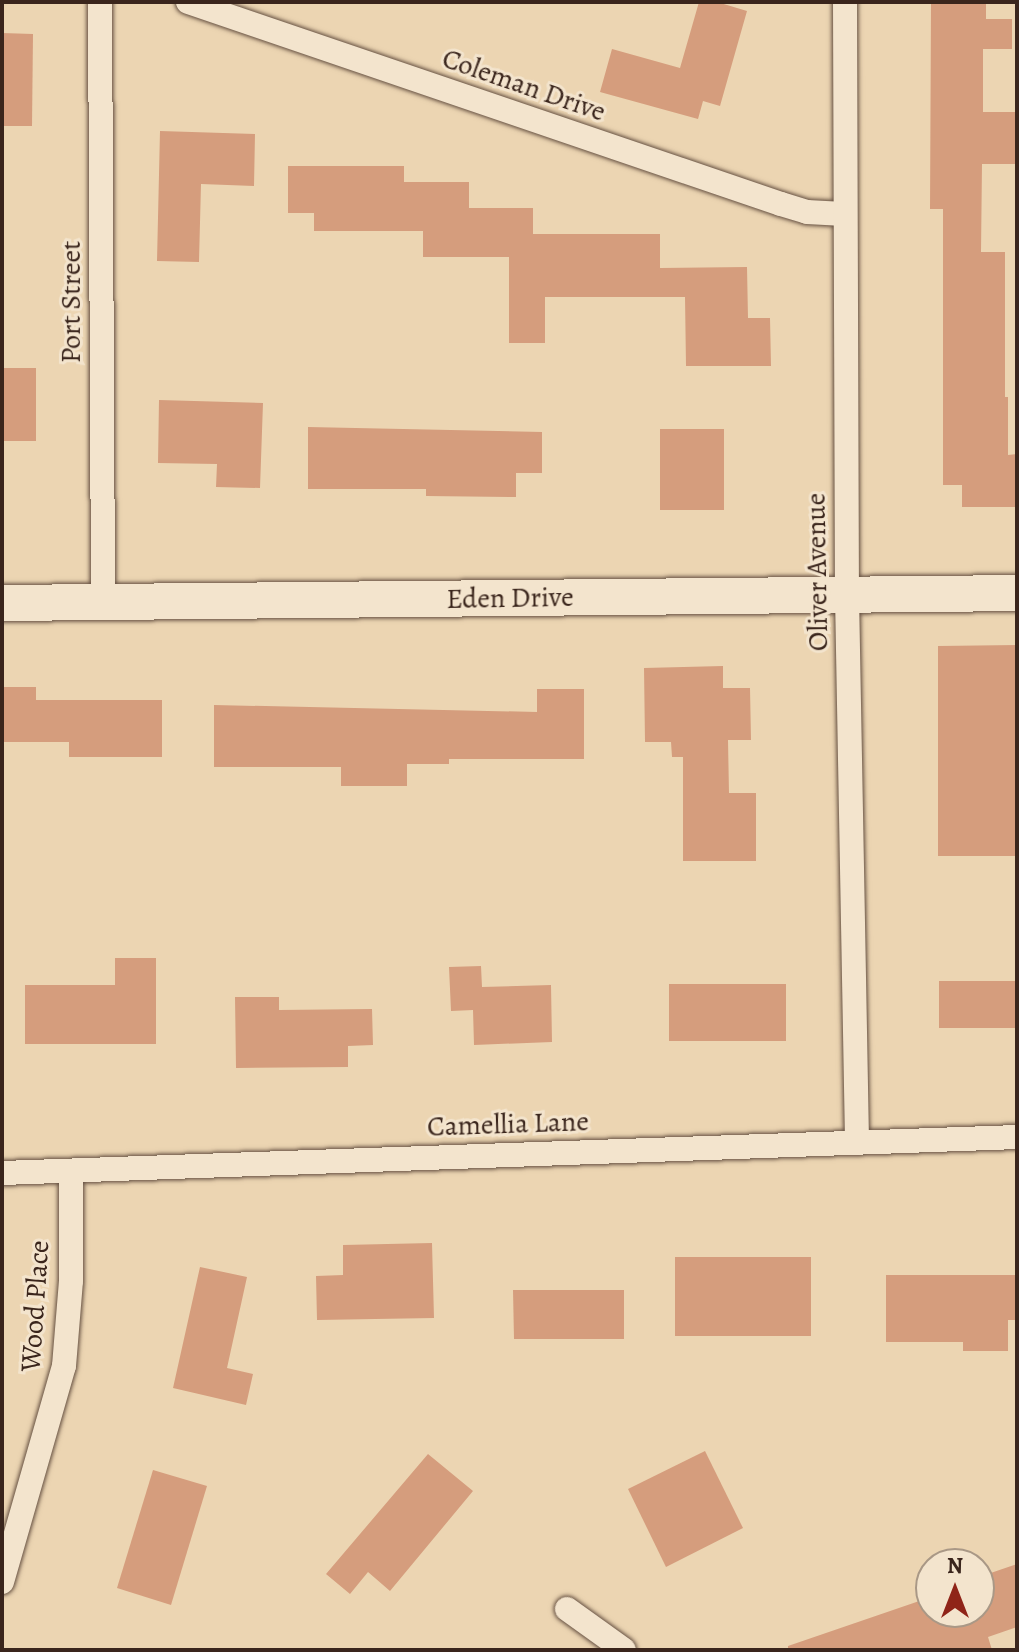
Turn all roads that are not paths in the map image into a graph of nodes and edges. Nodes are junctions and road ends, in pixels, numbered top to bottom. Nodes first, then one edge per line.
1 (100, 2) edge
2 (188, 2) edge
3 (845, 2) edge
4 (844, 214) junction
5 (1017, 593) edge
6 (847, 595) junction
7 (103, 602) junction
8 (2, 603) edge
9 (1017, 1137) edge
10 (857, 1141) junction
11 (71, 1171) junction
12 (2, 1173) edge
13 (2, 1582) edge
14 (567, 1609) dead end
15 (624, 1650) edge

1 - 7 street, Port Street
2 - 4 street, Coleman Drive
3 - 4 street, Oliver Avenue
4 - 6 street, Oliver Avenue
5 - 6 street, Eden Drive
6 - 7 street, Eden Drive
6 - 10 street, Oliver Avenue
7 - 8 street, Eden Drive
9 - 10 street, Camellia Lane
10 - 11 street, Camellia Lane
11 - 12 street, Camellia Lane
11 - 13 street, Wood Place
14 - 15 street

